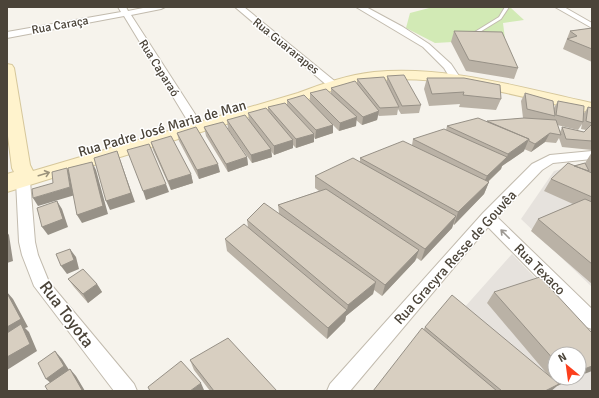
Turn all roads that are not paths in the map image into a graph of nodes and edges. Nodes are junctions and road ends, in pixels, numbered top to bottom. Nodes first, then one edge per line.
1 (161, 7) edge
2 (239, 7) edge
3 (360, 7) edge
4 (507, 7) edge
5 (559, 7) edge
6 (124, 10) edge
7 (592, 26) edge
8 (474, 34) edge
9 (7, 35) edge
10 (7, 68) edge
11 (456, 79) junction
12 (326, 87) junction
13 (8, 90) edge
14 (592, 108) edge
15 (195, 124) junction
16 (592, 155) edge
17 (13, 177) edge
18 (488, 217) junction
19 (592, 321) edge
20 (127, 391) edge
21 (337, 391) edge

1 - 6 street, Rua Caraça
2 - 12 street, Rua Guararapes
3 - 11 street
4 - 8 lane
5 - 7 street
6 - 9 street, Rua Caraça
6 - 15 street, Rua Caparaó
10 - 13 street
11 - 12 street, Rua Padre José Maria de Man
11 - 14 street, Rua Padre José Maria de Man
12 - 15 street, Rua Padre José Maria de Man
13 - 17 street
15 - 17 street, Rua Padre José Maria de Man
16 - 18 street, Rua Gracyra Resse de Gouvêa
17 - 20 street, Rua Toyota
19 -> 18 street, Rua Texaco
18 - 21 street, Rua Gracyra Resse de Gouvêa

